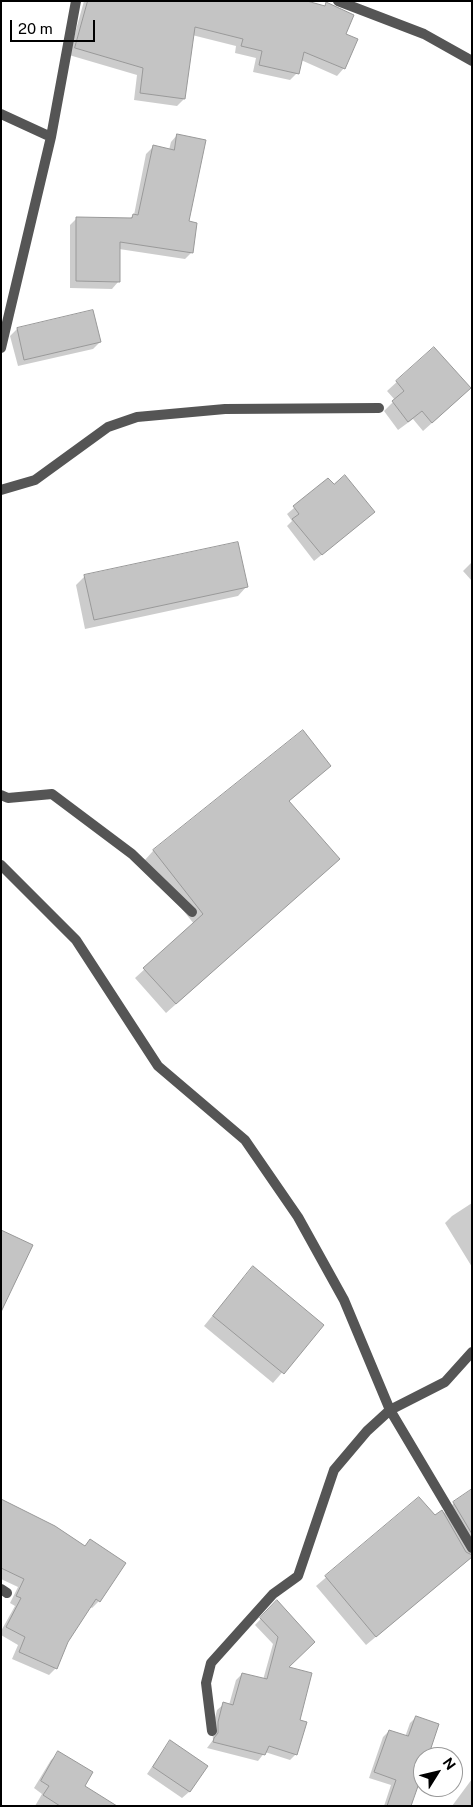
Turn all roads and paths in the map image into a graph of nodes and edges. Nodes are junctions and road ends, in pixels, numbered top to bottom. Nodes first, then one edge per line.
1 (76, 1) edge
2 (338, 1) edge
3 (472, 61) edge
4 (1, 114) edge
5 (51, 137) junction
6 (1, 348) edge
7 (379, 408) dead end
8 (1, 490) edge
9 (1, 796) edge
10 (1, 865) edge
11 (192, 912) dead end
12 (472, 1352) edge
13 (390, 1410) junction
14 (472, 1548) edge
15 (212, 1731) dead end

1 - 5 street
2 - 3 street
4 - 5 street
5 - 6 street
7 - 8 street
9 - 11 street
10 - 13 street
12 - 13 street
13 - 14 street
13 - 15 street

